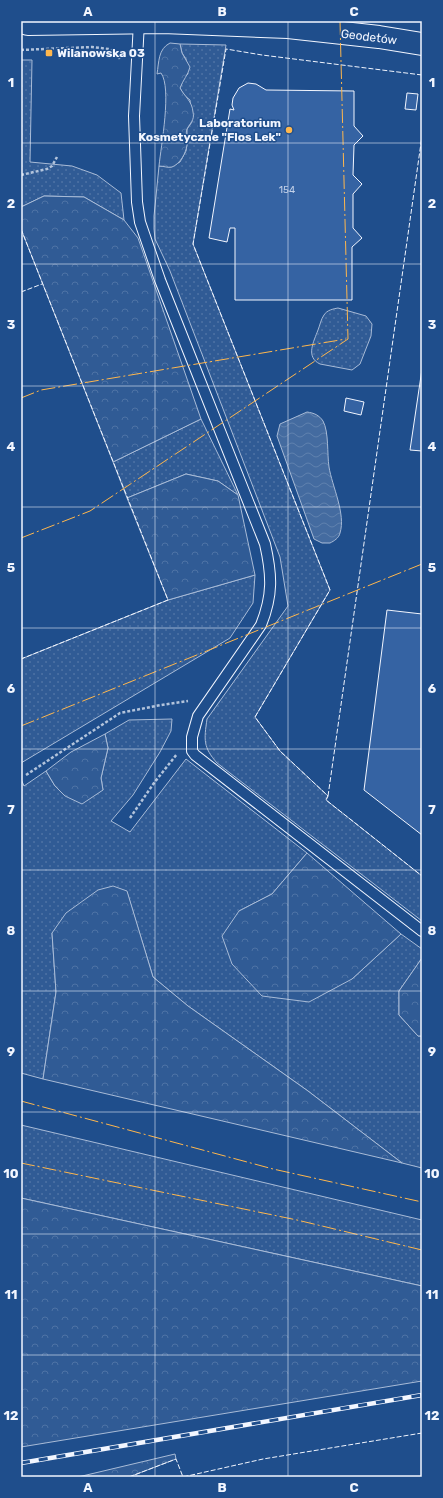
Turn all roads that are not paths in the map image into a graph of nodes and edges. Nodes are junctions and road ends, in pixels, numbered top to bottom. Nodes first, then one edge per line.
1 (140, 22) junction
2 (23, 24) edge
3 (288, 24) edge
4 (422, 44) edge
5 (422, 931) edge

1 - 2 street, Geodetów
1 - 3 street, Geodetów
1 - 5 lane
3 - 4 street, Geodetów

